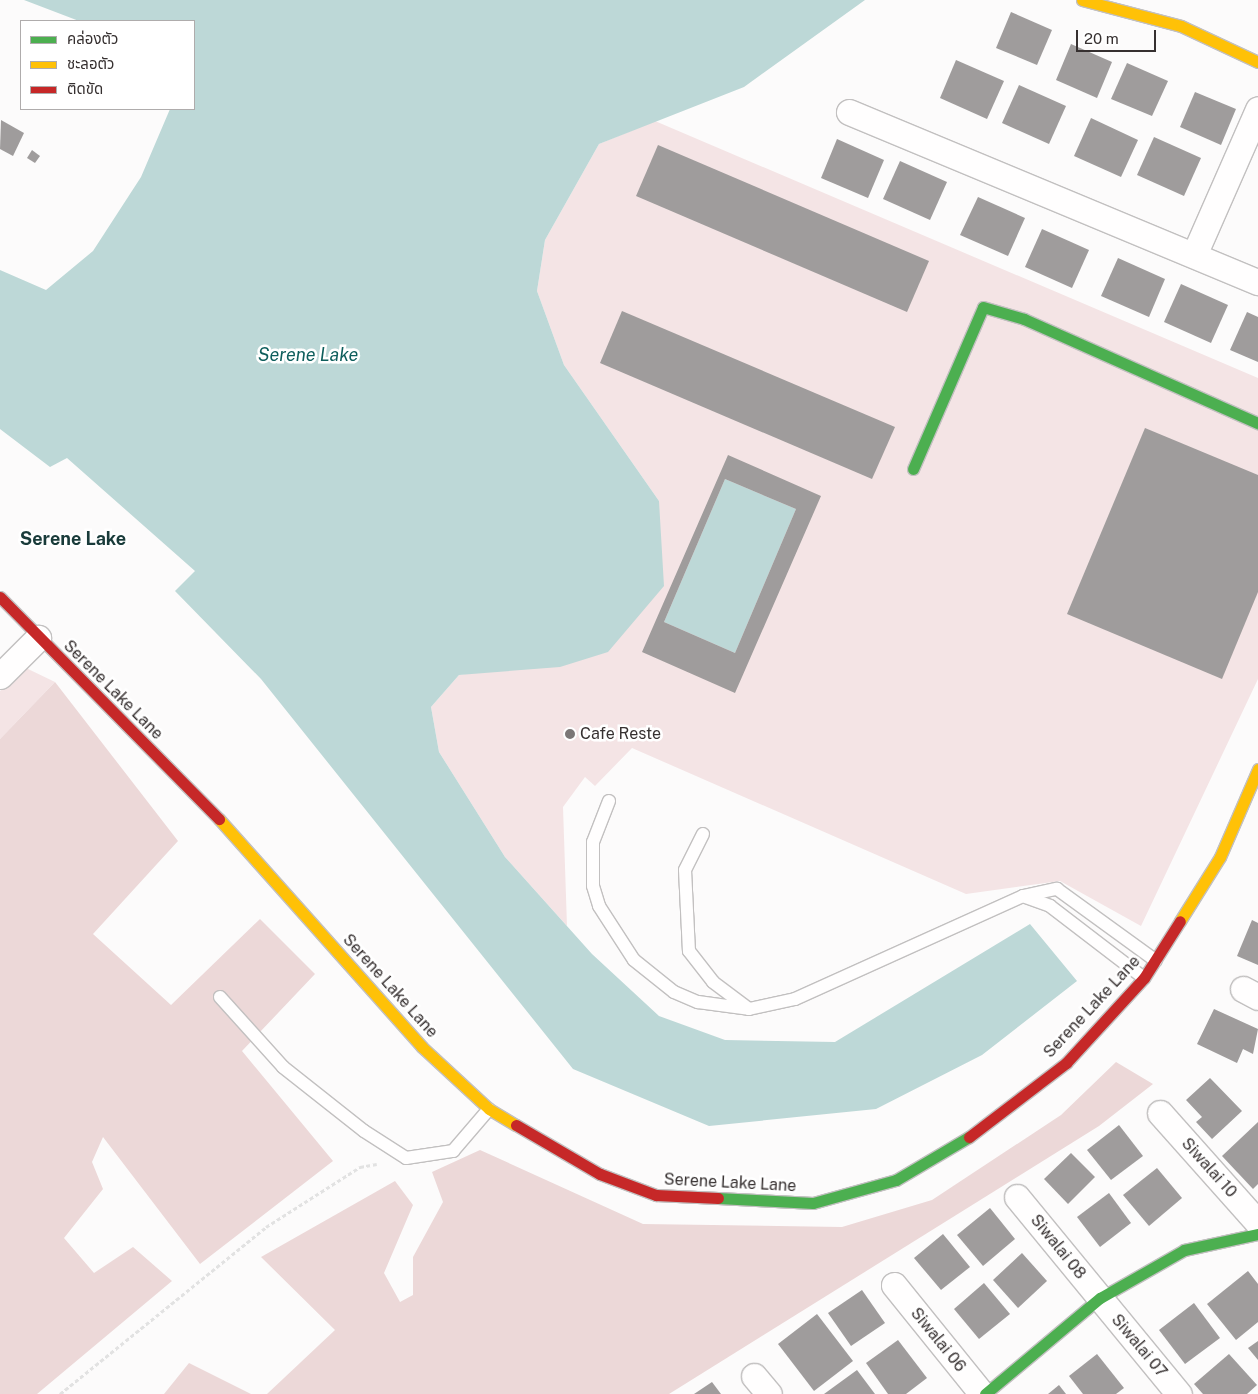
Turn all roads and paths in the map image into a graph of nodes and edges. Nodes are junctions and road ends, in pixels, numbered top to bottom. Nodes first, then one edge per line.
1 (1082, 0) edge
2 (1258, 62) edge
3 (1258, 109) edge
4 (849, 112) dead end
5 (1194, 255) junction
6 (1258, 282) edge
7 (1258, 423) edge
8 (913, 469) dead end
9 (1, 599) edge
10 (38, 638) junction
11 (0, 676) edge
12 (1258, 769) edge
13 (609, 801) dead end
14 (703, 834) dead end
15 (1023, 896) junction
16 (1156, 961) junction
17 (1144, 978) junction
18 (220, 997) dead end
19 (749, 1009) junction
20 (489, 1109) junction
21 (1160, 1112) dead end
22 (406, 1158) junction
23 (1017, 1197) dead end
24 (1258, 1223) edge
25 (1258, 1234) edge
26 (894, 1285) dead end
27 (1100, 1298) junction
28 (60, 1394) edge
29 (983, 1394) edge
30 (1179, 1394) edge

1 - 2 street
3 - 5 street
4 - 5 street
5 - 6 street
7 - 8 street
9 - 10 street, Serene Lake Lane
10 - 11 street
10 - 20 street, Serene Lake Lane
12 - 16 street, Serene Lake Lane
13 - 19 lane
14 - 19 lane
15 - 16 lane
15 - 17 lane
15 - 19 lane
16 - 17 street, Serene Lake Lane
17 - 20 street, Serene Lake Lane
18 - 22 lane
20 - 22 lane
21 - 24 street, Siwalai 10
22 - 28 path
23 - 27 street, Siwalai 08
25 - 27 street
26 - 29 street, Siwalai 06
27 - 29 street
27 - 30 street, Siwalai 07

